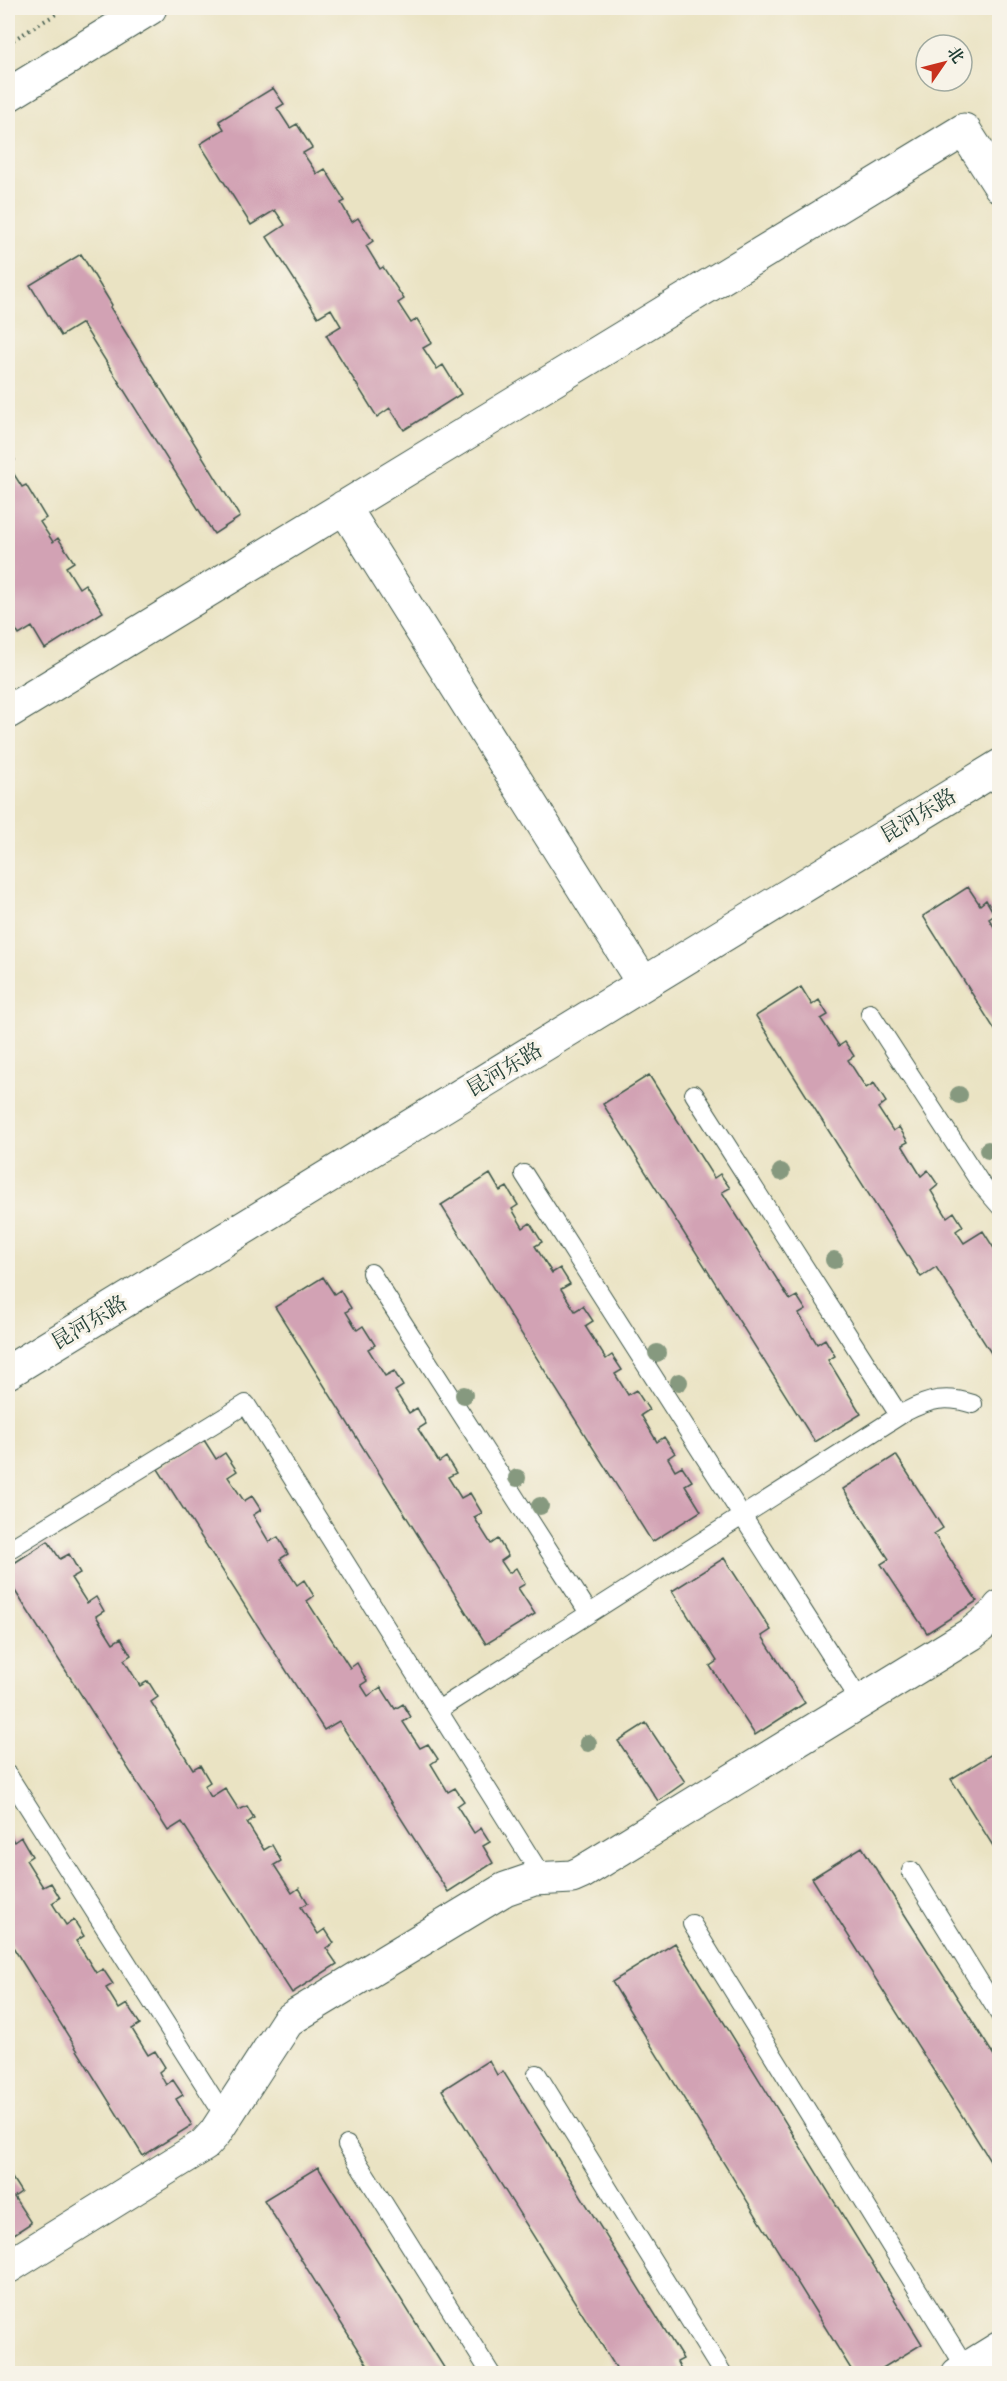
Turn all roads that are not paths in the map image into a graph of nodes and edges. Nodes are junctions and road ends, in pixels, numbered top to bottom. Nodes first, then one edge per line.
1 (150, 8) edge
2 (8, 95) edge
3 (999, 186) edge
4 (344, 507) junction
5 (8, 712) edge
6 (999, 766) edge
7 (643, 983) junction
8 (870, 1013) dead end
9 (694, 1094) dead end
10 (524, 1174) dead end
11 (999, 1206) edge
12 (371, 1273) dead end
13 (8, 1372) edge
14 (973, 1404) dead end
15 (899, 1415) junction
16 (742, 1515) junction
17 (8, 1550) edge
18 (999, 1607) edge
19 (589, 1613) junction
20 (861, 1702) junction
21 (438, 1710) junction
22 (8, 1775) edge
23 (911, 1871) dead end
24 (543, 1878) junction
25 (692, 1924) dead end
26 (999, 2015) edge
27 (537, 2074) dead end
28 (225, 2118) junction
29 (347, 2145) dead end
30 (8, 2267) edge
31 (999, 2348) edge
32 (962, 2371) edge
33 (491, 2373) edge
34 (723, 2373) edge

1 - 2 street
3 - 4 street
4 - 5 street
4 - 7 street
6 - 7 street, 昆河东路
7 - 13 street, 昆河东路
8 - 11 lane
9 - 15 lane
10 - 16 lane
12 - 19 lane
14 - 15 lane
15 - 16 lane
16 - 19 lane
16 - 20 lane
17 - 21 lane
18 - 20 street
19 - 21 lane
20 - 24 street
21 - 24 lane
22 - 28 lane
23 - 26 lane
24 - 28 street
25 - 32 lane
27 - 34 lane
28 - 30 street
29 - 33 lane
31 - 32 street

